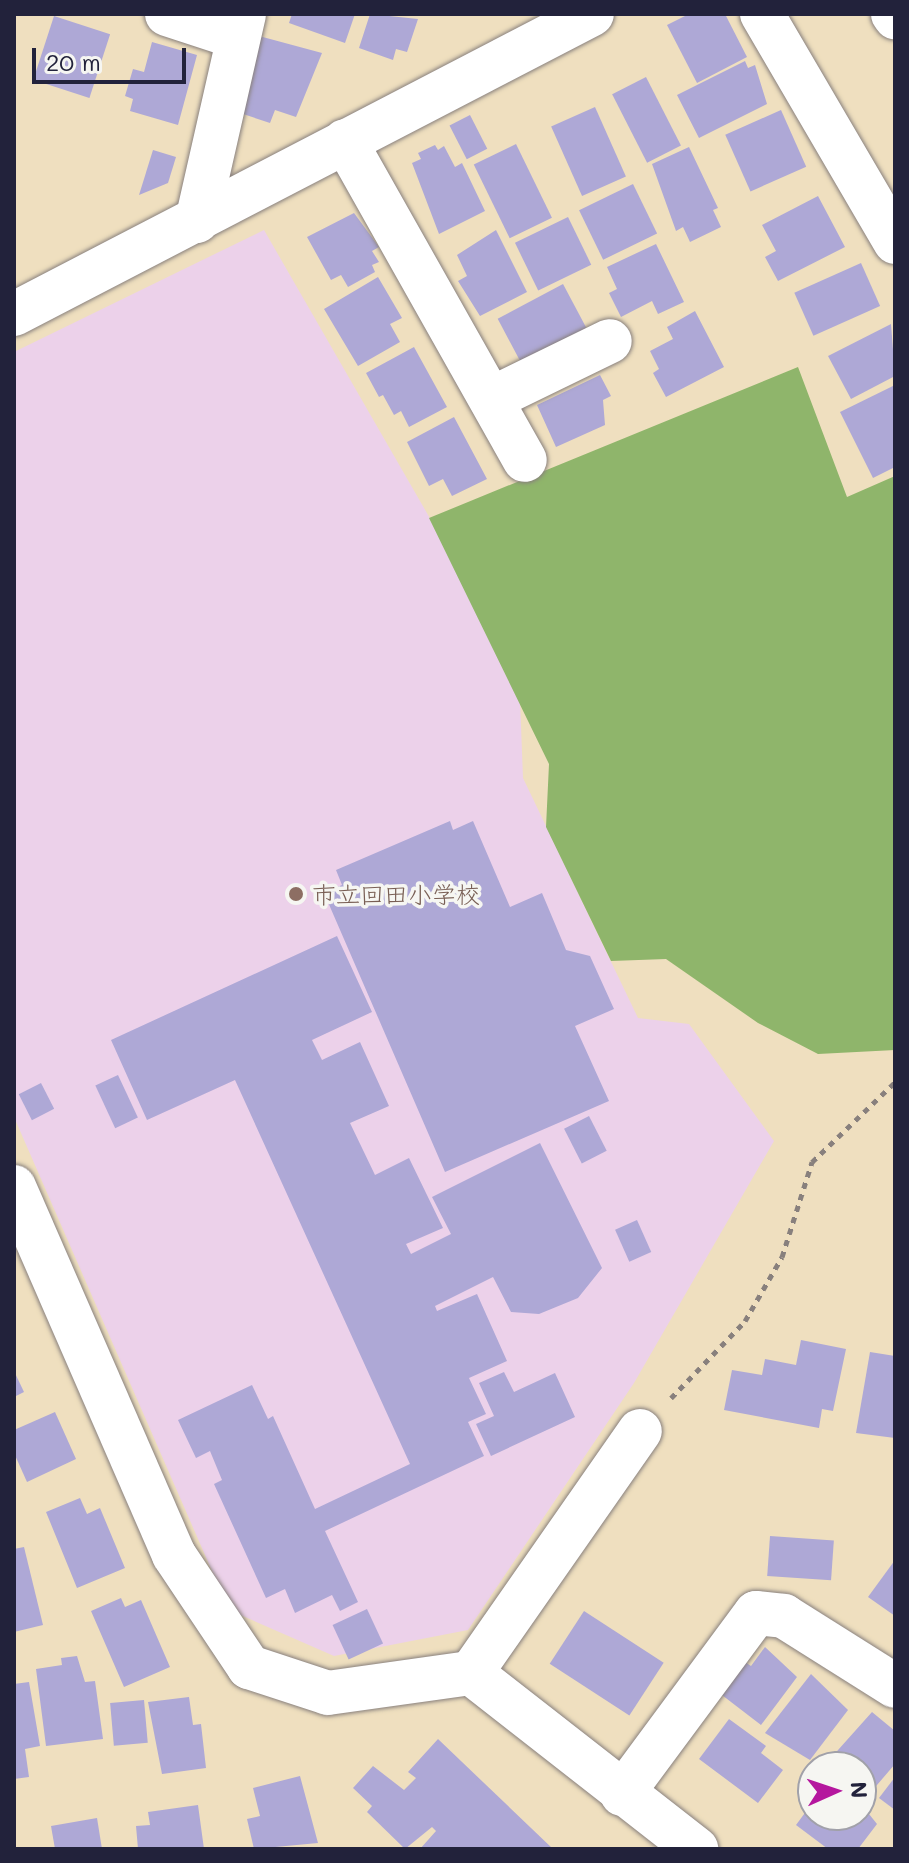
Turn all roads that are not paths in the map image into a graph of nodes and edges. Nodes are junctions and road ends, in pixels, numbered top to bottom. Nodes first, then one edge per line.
1 (167, 14) edge
2 (592, 14) edge
3 (762, 14) edge
4 (240, 25) edge
5 (345, 141) junction
6 (197, 221) junction
7 (895, 242) edge
8 (14, 314) edge
9 (610, 341) dead end
10 (491, 399) junction
11 (525, 460) dead end
12 (14, 1187) edge
13 (640, 1431) road end
14 (471, 1673) junction
15 (895, 1686) edge
16 (622, 1794) junction
17 (696, 1849) edge

1 - 4 street
2 - 5 street
3 - 7 street
4 - 6 street
5 - 6 street
5 - 10 street
6 - 8 street
9 - 10 street
10 - 11 street
12 - 14 street
13 - 14 street
14 - 16 street
15 - 16 street
16 - 17 street

